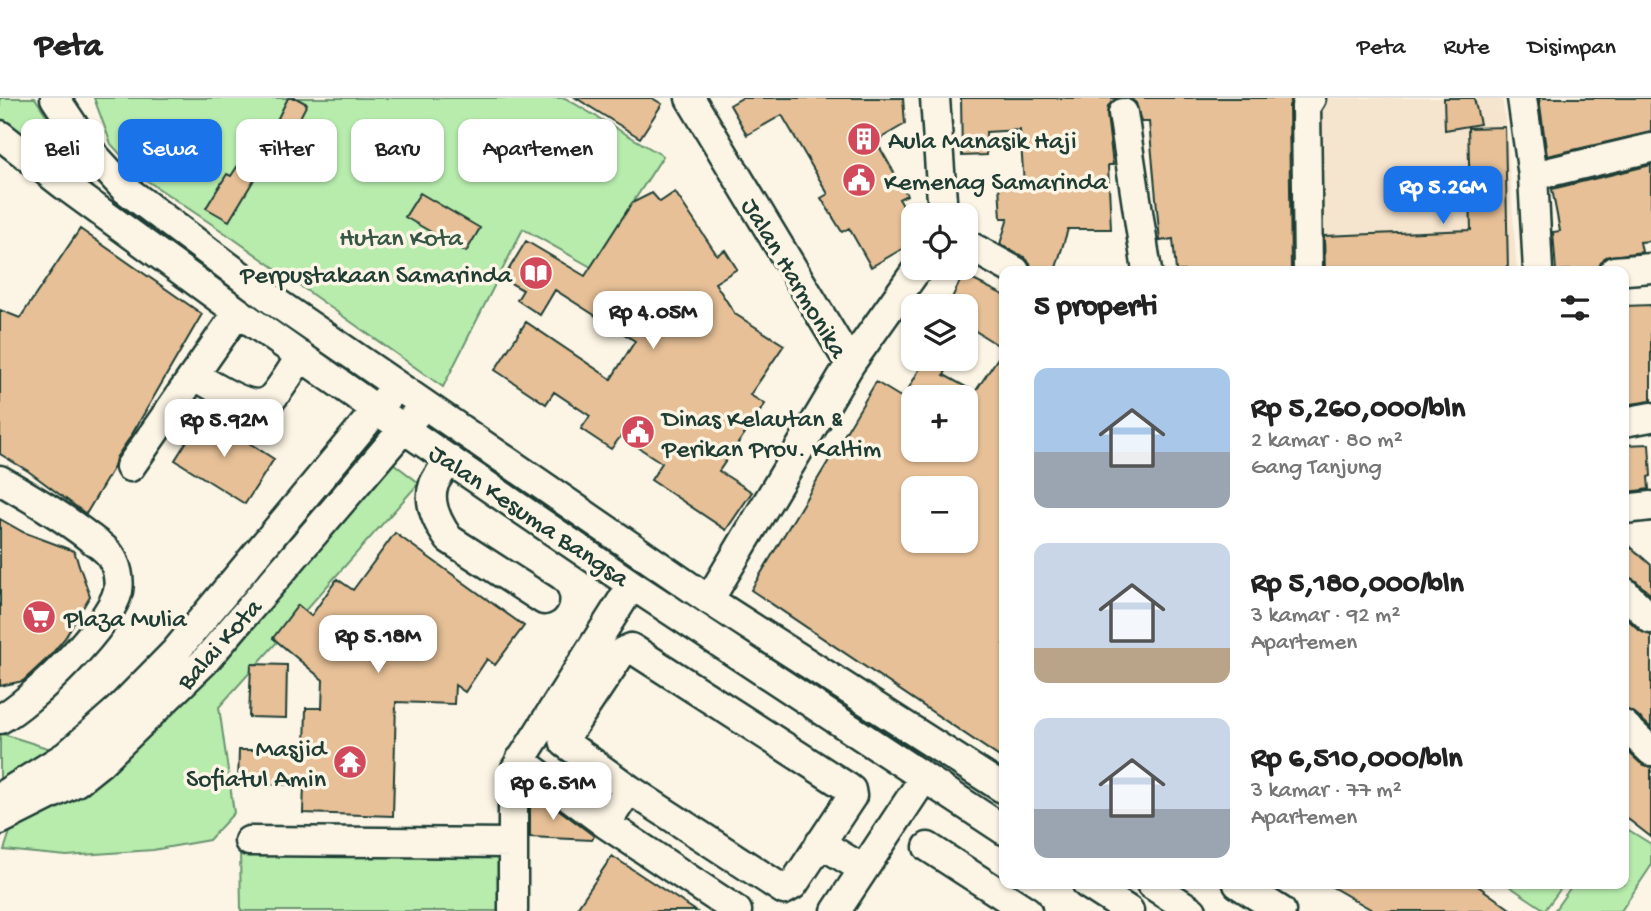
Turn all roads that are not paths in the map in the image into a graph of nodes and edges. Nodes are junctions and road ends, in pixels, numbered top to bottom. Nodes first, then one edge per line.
1 (55, 98) edge
2 (68, 98) edge
3 (690, 98) edge
4 (935, 98) edge
5 (1311, 98) edge
6 (1522, 98) edge
7 (1123, 113) dead end
8 (70, 119) edge
9 (76, 119) edge
10 (0, 135) edge
11 (1651, 148) edge
12 (0, 151) edge
13 (21, 151) edge
14 (21, 159) edge
15 (104, 164) edge
16 (1533, 176) junction
17 (60, 182) edge
18 (942, 203) edge
19 (978, 251) edge
20 (1006, 266) edge
21 (1146, 266) edge
22 (1308, 266) edge
23 (1538, 266) edge
24 (1651, 268) edge
25 (1629, 270) edge
26 (910, 280) edge
27 (238, 312) junction
28 (301, 356) junction
29 (850, 364) junction
30 (195, 376) junction
31 (397, 384) junction
32 (424, 403) junction
33 (379, 410) junction
34 (1651, 417) edge
35 (1629, 421) edge
36 (404, 429) junction
37 (450, 460) junction
38 (131, 467) dead end
39 (0, 480) edge
40 (1651, 506) edge
41 (1629, 508) edge
42 (632, 585) junction
43 (1629, 597) edge
44 (544, 600) dead end
45 (709, 600) junction
46 (1651, 620) edge
47 (599, 662) junction
48 (0, 719) edge
49 (1629, 730) edge
50 (1651, 751) edge
51 (520, 760) junction
52 (923, 778) junction
53 (999, 786) edge
54 (629, 789) junction
55 (0, 797) edge
56 (0, 820) edge
57 (606, 824) junction
58 (999, 827) edge
59 (249, 841) dead end
60 (820, 843) junction
61 (513, 844) junction
62 (928, 847) dead end
63 (723, 851) junction
64 (863, 869) junction
65 (699, 886) junction
66 (1099, 889) edge
67 (1165, 889) edge
68 (1246, 889) edge
69 (1123, 899) edge
70 (513, 911) edge
71 (737, 911) edge
72 (835, 911) edge
73 (1027, 911) edge
74 (1192, 911) edge
75 (1281, 911) edge

1 - 8 street, Jalan Kesuma Bangsa
2 - 9 street
3 - 29 street, Jalan Harmonika
4 - 18 street
5 - 22 street
6 - 16 street
7 - 21 street
10 - 13 street, Jalan Kesuma Bangsa
11 - 16 street
12 - 14 street
15 - 31 street, Jalan Kesuma Bangsa
16 - 23 street
17 - 27 street, Jalan Kesuma Bangsa
19 - 20 street
24 - 25 street
26 - 29 street
27 - 28 street, Jalan Kesuma Bangsa
27 - 30 street
28 - 30 street
28 - 33 street, Jalan Kesuma Bangsa
29 - 45 street, Jalan Harmonika
30 - 38 street
31 - 32 street, Jalan Kesuma Bangsa
31 - 33 street, Balai Kota
32 - 36 street, Balai Kota
32 - 45 street, Jalan Kesuma Bangsa
33 - 36 street, Jalan Kesuma Bangsa
33 - 55 street, Balai Kota
34 - 35 street
36 - 37 street, Jalan Kesuma Bangsa
36 - 56 street, Balai Kota
37 - 42 street, Jalan Kesuma Bangsa
37 - 44 street
39 - 48 street
40 - 41 street
42 - 47 street
42 - 52 street, Jalan Kesuma Bangsa
43 - 46 street
45 - 53 street, Jalan Kesuma Bangsa
47 - 51 street
47 - 54 street
47 - 60 street
49 - 50 street
51 - 57 street
51 - 61 street
52 - 58 street, Jalan Kesuma Bangsa
52 - 64 street
54 - 57 street
54 - 63 street
57 - 65 street
59 - 61 street
60 - 63 street
60 - 64 street
61 - 70 street
62 - 73 street
63 - 65 street
64 - 72 street
65 - 71 street
66 - 69 street
67 - 74 street
68 - 75 street

